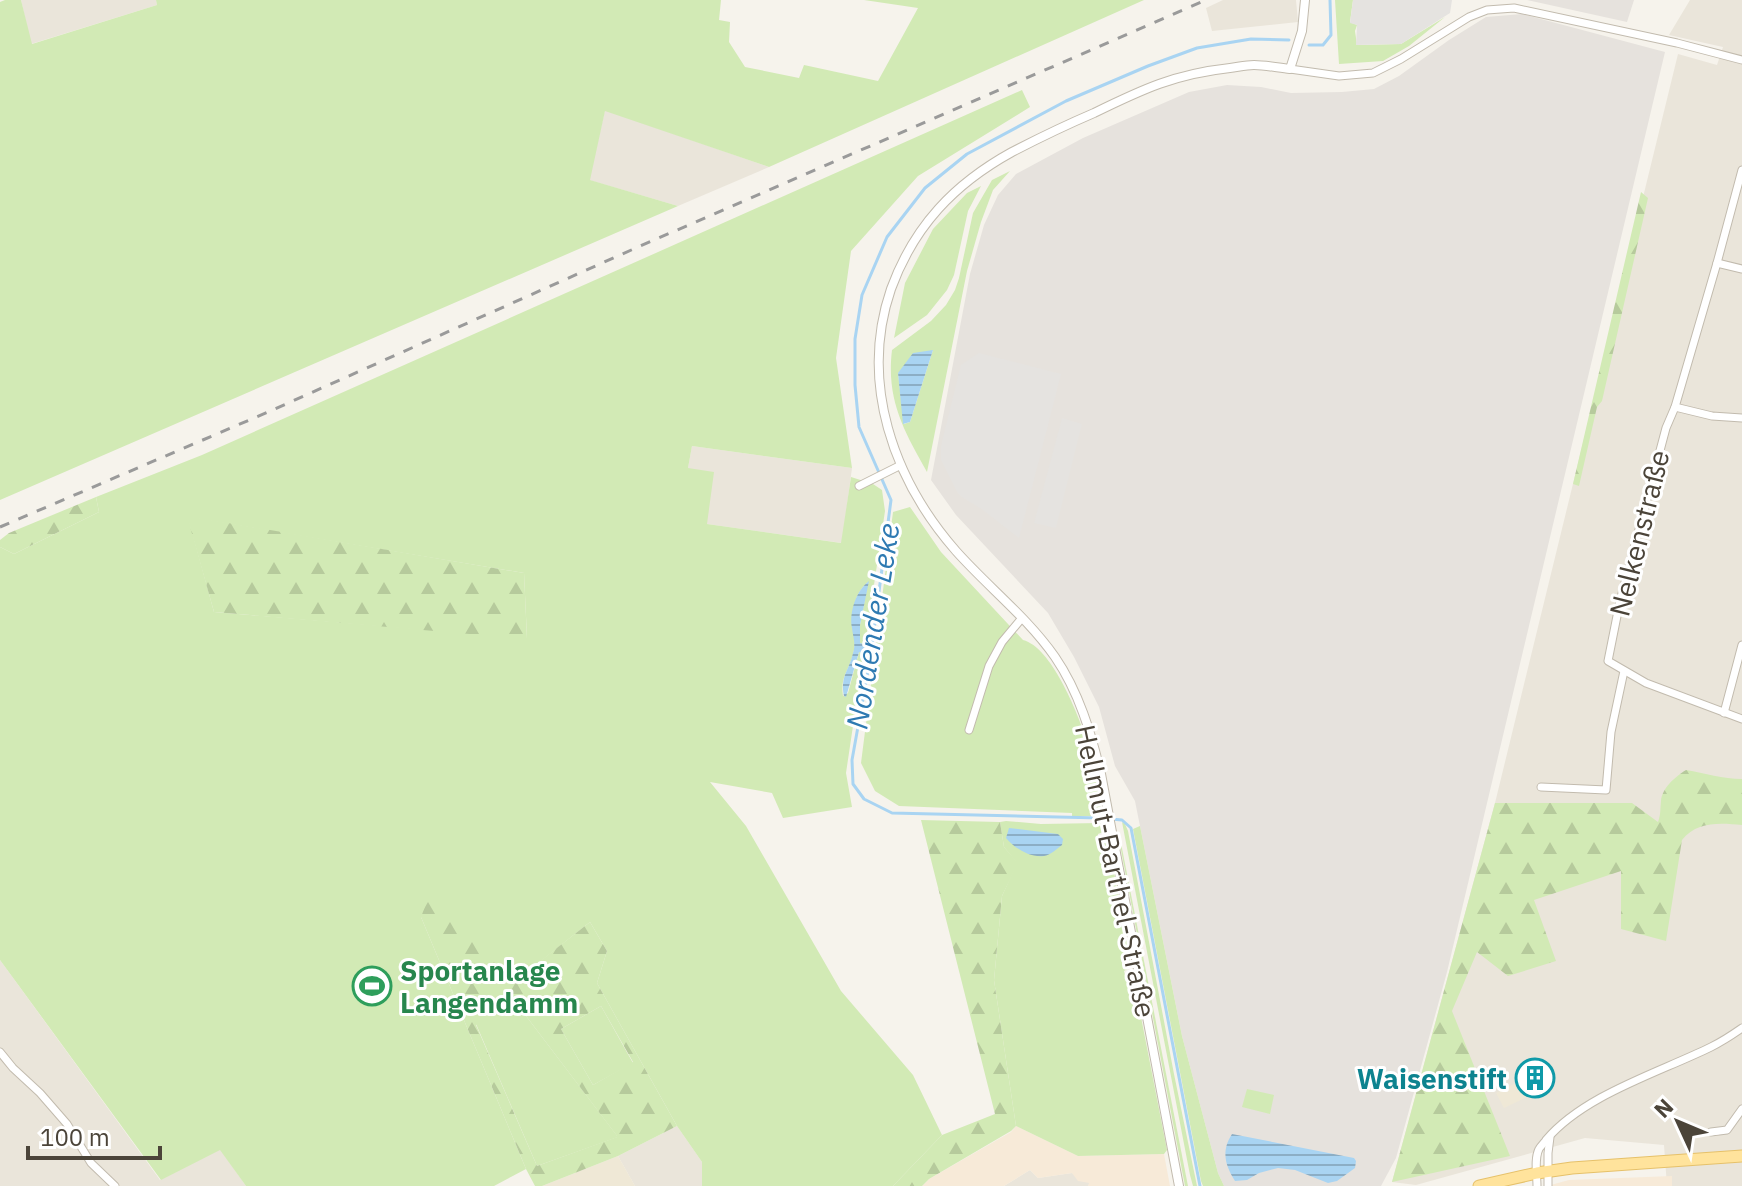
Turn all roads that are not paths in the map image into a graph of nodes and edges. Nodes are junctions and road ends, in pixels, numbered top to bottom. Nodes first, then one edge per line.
1 (1305, 0) edge
2 (1742, 60) edge
3 (1290, 69) junction
4 (1742, 170) edge
5 (1717, 263) junction
6 (1742, 269) edge
7 (1675, 407) junction
8 (1742, 418) edge
9 (901, 465) junction
10 (859, 486) dead end
11 (1022, 618) junction
12 (1742, 645) edge
13 (1624, 671) junction
14 (1724, 713) junction
15 (1742, 719) edge
16 (969, 730) dead end
17 (1541, 787) dead end
18 (1742, 1028) edge
19 (0, 1052) edge
20 (1742, 1109) edge
21 (1711, 1132) dead end
22 (1742, 1156) edge
23 (1542, 1172) junction
24 (115, 1186) edge
25 (1179, 1186) edge
26 (1479, 1186) edge
27 (1537, 1186) edge
28 (1548, 1186) edge

1 - 3 street
2 - 3 street
3 - 9 street, Hellmut-Barthel-Straße
4 - 5 street, Nelkenstraße
5 - 6 street
5 - 7 street, Nelkenstraße
7 - 8 street
7 - 13 street, Nelkenstraße
9 - 10 street
9 - 11 street, Hellmut-Barthel-Straße
11 - 16 street
11 - 25 street, Hellmut-Barthel-Straße
12 - 14 street
13 - 14 street
13 - 17 street
14 - 15 street
18 - 23 street
19 - 24 street
20 - 21 street
22 - 23 main road
23 - 26 main road
23 - 27 street
23 - 28 street

